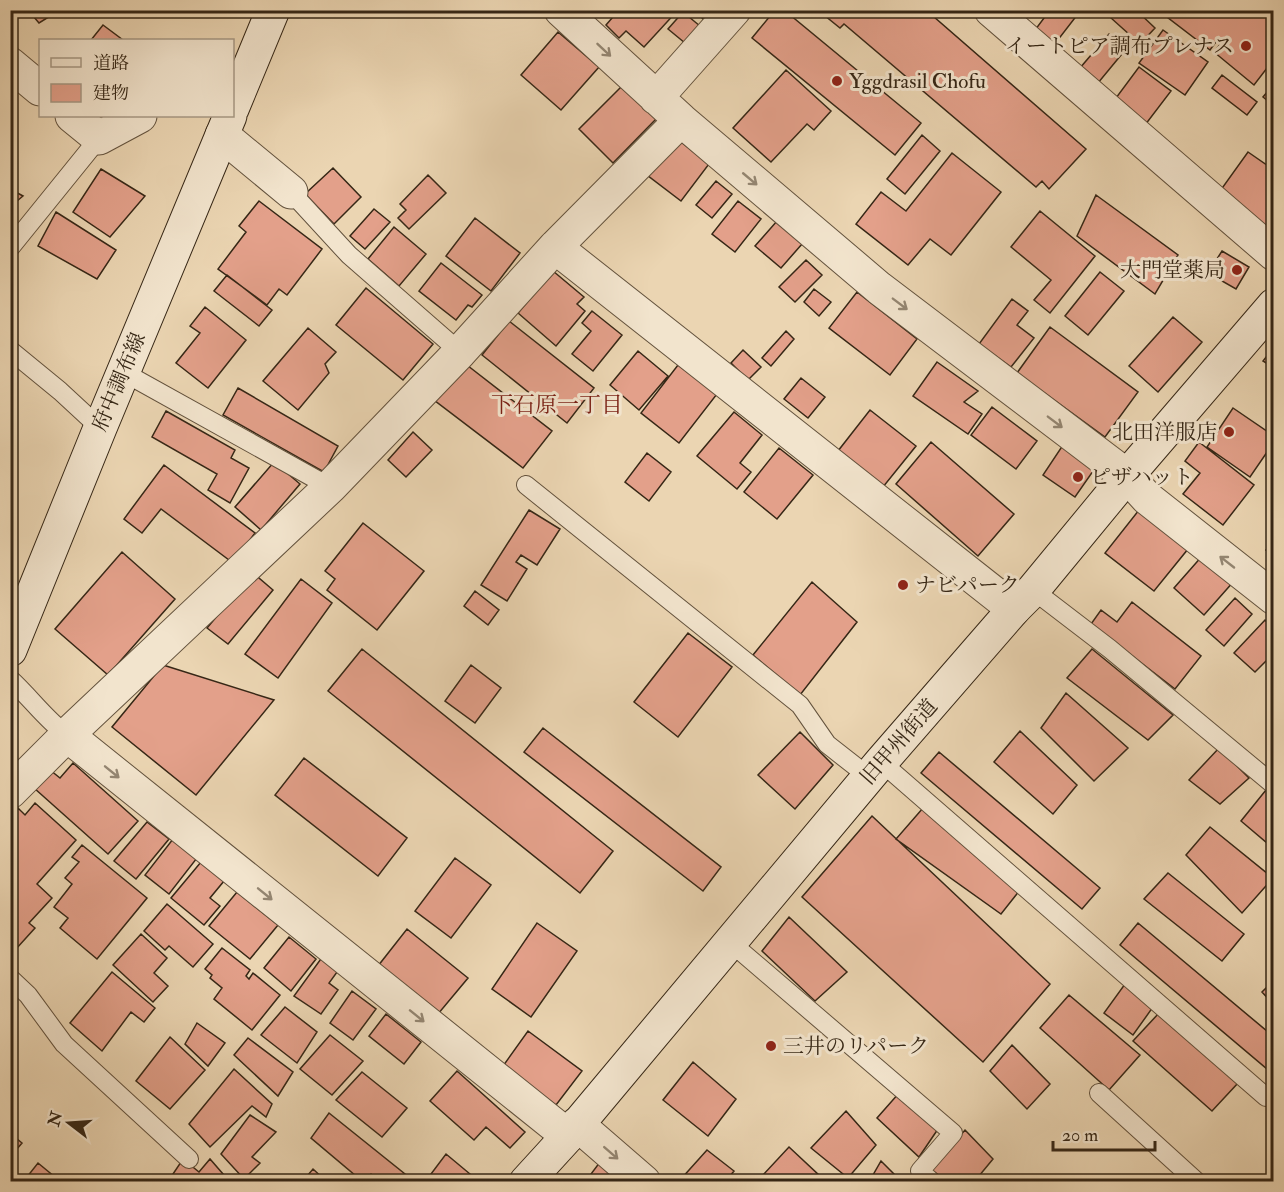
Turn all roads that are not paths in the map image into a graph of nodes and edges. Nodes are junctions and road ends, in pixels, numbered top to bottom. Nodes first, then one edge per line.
1 (273, 10) edge
2 (561, 10) edge
3 (734, 10) edge
4 (991, 10) edge
5 (10, 64) edge
6 (39, 88) edge
7 (656, 98) junction
8 (234, 104) edge
9 (73, 117) edge
10 (138, 117) edge
11 (229, 117) edge
12 (232, 117) edge
13 (681, 120) junction
14 (99, 138) junction
15 (291, 192) joint
16 (555, 247) junction
17 (10, 248) edge
18 (1274, 254) edge
19 (1274, 305) edge
20 (10, 350) edge
21 (460, 352) junction
22 (123, 372) junction
23 (100, 428) junction
24 (1127, 476) junction
25 (526, 485) dead end
26 (330, 488) junction
27 (1274, 598) edge
28 (1024, 599) junction
29 (10, 650) edge
30 (10, 679) edge
31 (67, 735) junction
32 (875, 769) junction
33 (1274, 785) edge
34 (10, 792) edge
35 (730, 942) junction
36 (10, 978) edge
37 (1099, 1093) dead end
38 (1266, 1097) dead end
39 (573, 1130) junction
40 (189, 1159) dead end
41 (526, 1182) edge
42 (644, 1182) edge
43 (932, 1182) edge
44 (1197, 1182) edge

1 - 8 street, 府中調布線
2 -> 7 street
3 - 7 street
4 - 18 street
5 - 6 street
7 - 13 street
9 - 14 street
10 - 14 street
11 - 22 street, 府中調布線
12 - 15 street
13 - 16 street
13 -> 24 street
14 - 17 lane
15 - 21 lane
16 - 21 street
16 - 28 street
19 - 24 street, 旧甲州街道
20 - 23 lane
21 - 26 street
22 - 23 street, 府中調布線
22 - 26 lane
23 - 29 street, 府中調布線
27 -> 24 street
24 - 28 street, 旧甲州街道
25 - 32 lane
26 - 31 street
28 - 32 street, 旧甲州街道
28 - 33 lane
30 - 31 lane
31 - 34 street
31 -> 39 street
32 - 35 street, 旧甲州街道
32 - 38 lane
35 - 39 street, 旧甲州街道
35 - 43 lane
36 - 40 lane
37 - 44 lane
39 - 41 street, 旧甲州街道
39 -> 42 street

